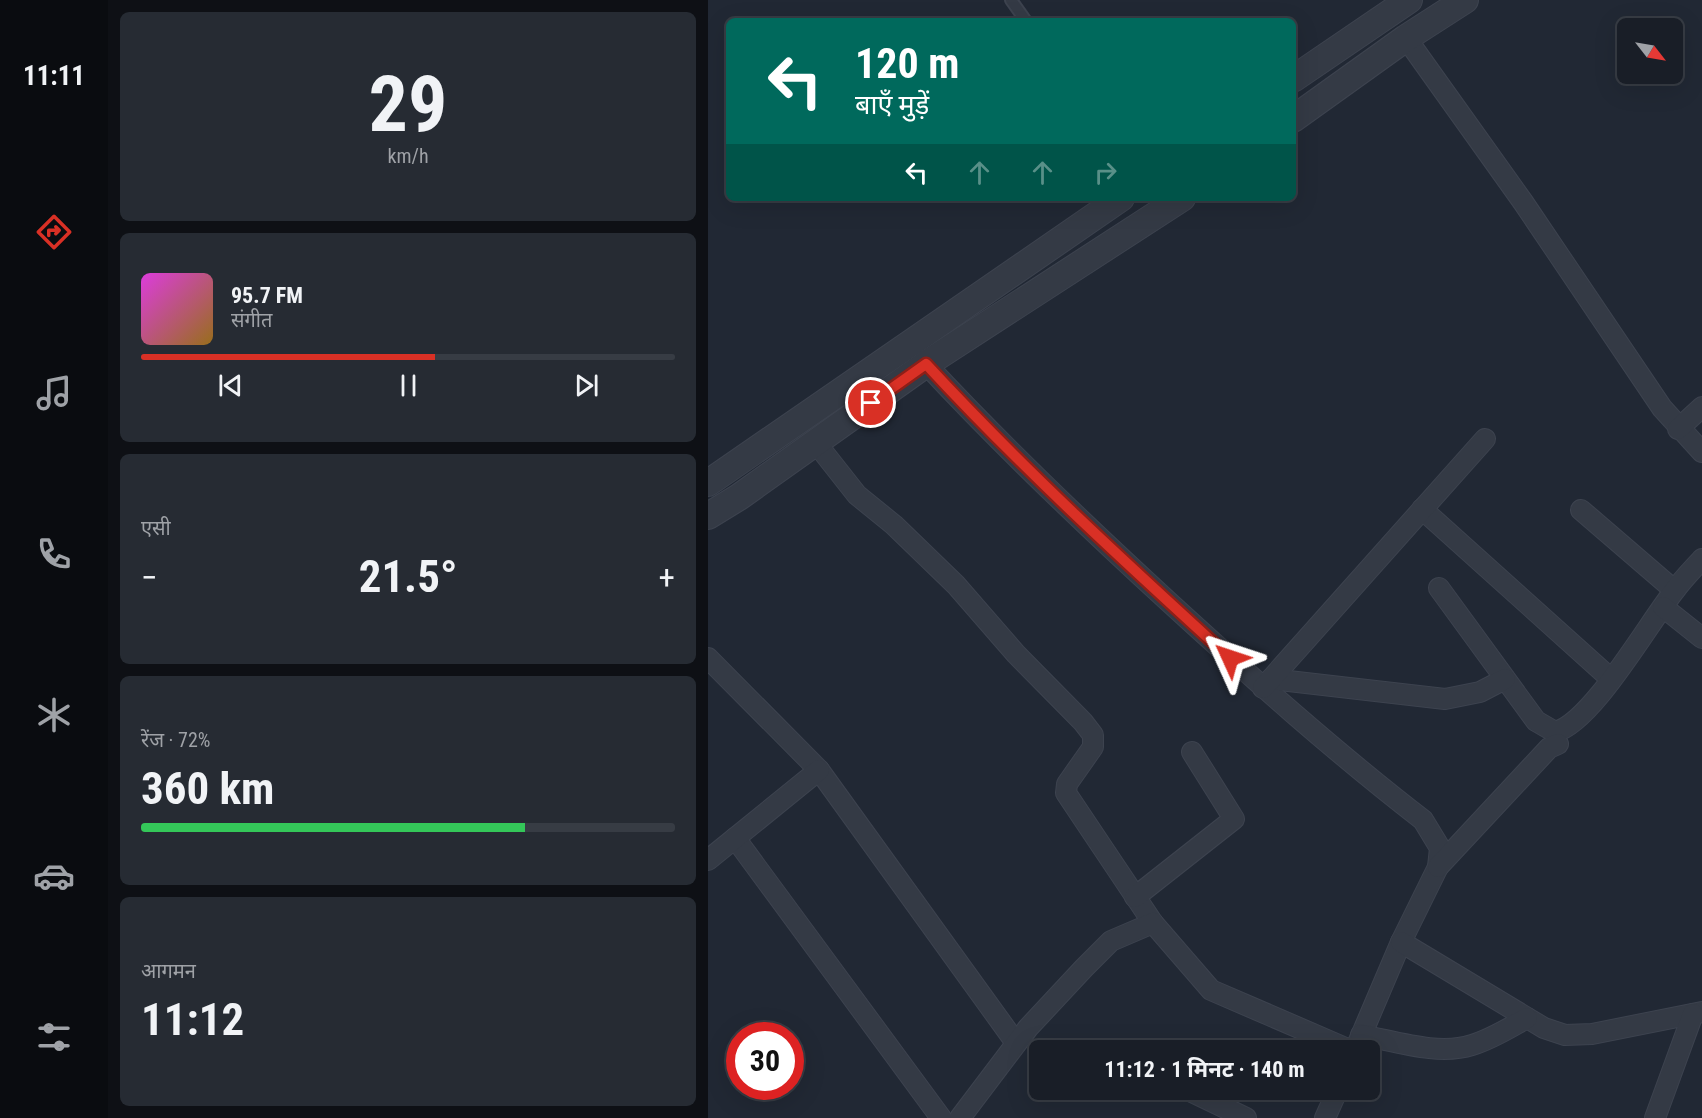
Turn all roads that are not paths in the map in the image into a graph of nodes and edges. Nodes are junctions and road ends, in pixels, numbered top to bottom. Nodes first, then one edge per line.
1 (1011, 0) edge
2 (1409, 0) edge
3 (1465, 0) edge
4 (1024, 18) edge
5 (1406, 38) junction
6 (1296, 77) edge
7 (1296, 117) edge
8 (1117, 201) edge
9 (1177, 201) edge
10 (926, 364) junction
11 (1702, 407) edge
12 (1678, 429) junction
13 (1485, 439) dead end
14 (816, 443) junction
15 (1702, 452) edge
16 (711, 477) edge
17 (1422, 509) junction
18 (1581, 510) dead end
19 (708, 516) edge
20 (1702, 558) edge
21 (1439, 588) dead end
22 (1674, 590) junction
23 (1662, 607) junction
24 (1702, 638) edge
25 (708, 658) edge
26 (1505, 679) junction
27 (1611, 679) junction
28 (1267, 684) junction
29 (1558, 744) dead end
30 (1192, 752) dead end
31 (819, 770) junction
32 (735, 838) junction
33 (708, 860) edge
34 (1438, 867) junction
35 (1135, 897) junction
36 (1153, 923) junction
37 (1401, 942) junction
38 (1698, 1013) edge
39 (1527, 1018) junction
40 (1342, 1040) edge
41 (1357, 1040) edge
42 (1017, 1043) junction
43 (1380, 1046) edge
44 (1209, 1100) edge
45 (1333, 1100) edge
46 (941, 1118) edge
47 (960, 1118) edge
48 (1246, 1118) edge
49 (1325, 1118) edge
50 (1655, 1118) edge

1 - 4 lane
2 - 6 street
3 - 5 street
5 - 7 street
5 - 12 street
8 - 16 street
9 - 10 street
10 - 14 street
10 - 28 street
11 - 12 street
12 - 15 street
13 - 17 street
14 - 19 street
14 - 35 street
17 - 27 street
17 - 28 street
18 - 22 street
20 - 22 street
21 - 26 street
22 - 23 street
23 - 24 street
23 - 27 street
25 - 31 street
26 - 27 street
26 - 28 street
28 - 34 street
29 - 34 street
30 - 35 street
31 - 32 street
31 - 42 street
32 - 33 street
32 - 46 street
34 - 37 street
35 - 36 street
36 - 40 street
36 - 42 street
37 - 39 street
37 - 41 street
38 - 39 street
38 - 50 street
39 - 43 street
42 - 47 street
44 - 48 street
45 - 49 street

